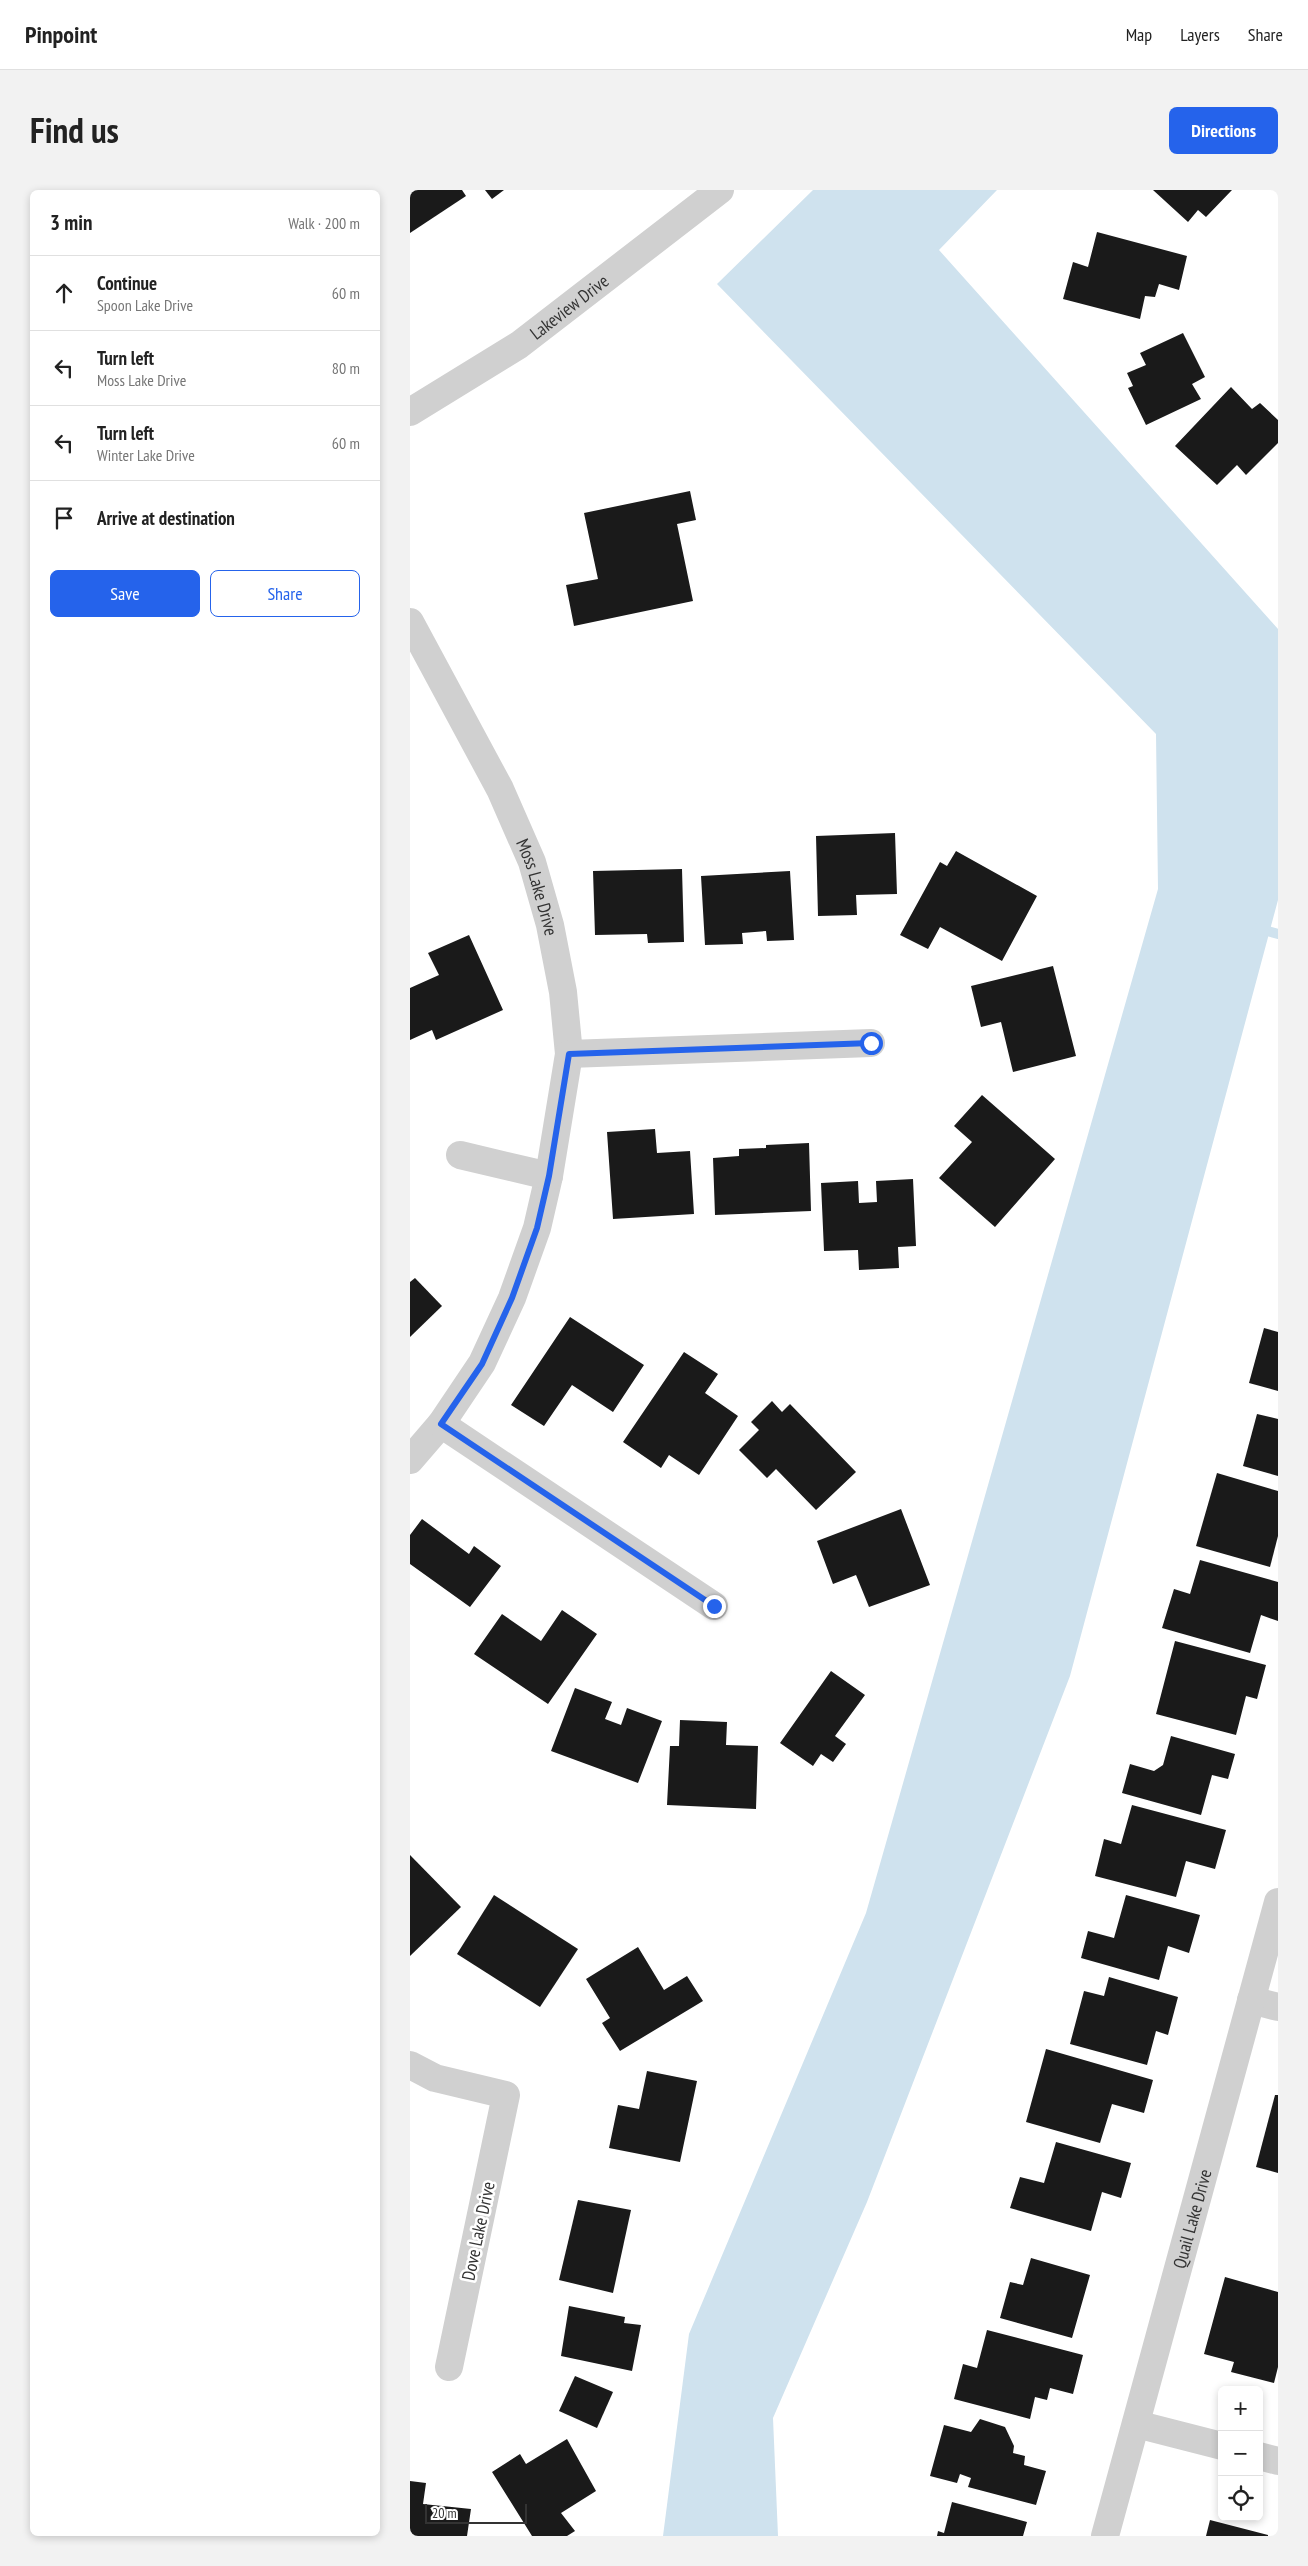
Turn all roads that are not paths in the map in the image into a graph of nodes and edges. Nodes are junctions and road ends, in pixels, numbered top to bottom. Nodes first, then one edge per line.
1 (720, 190) edge
2 (410, 412) edge
3 (410, 622) edge
4 (871, 1043) dead end
5 (569, 1054) junction
6 (460, 1155) dead end
7 (549, 1176) junction
8 (441, 1424) junction
9 (410, 1460) edge
10 (714, 1606) dead end
11 (1278, 1902) edge
12 (1251, 2000) junction
13 (1278, 2007) edge
14 (410, 2065) edge
15 (449, 2367) dead end
16 (1136, 2424) junction
17 (1218, 2445) edge
18 (1263, 2457) edge
19 (1278, 2461) edge
20 (1105, 2536) edge

1 - 2 street, Lakeview Drive
3 - 5 street, Moss Lake Drive
4 - 5 street
5 - 7 street, Moss Lake Drive
6 - 7 street
7 - 8 street, Moss Lake Drive
8 - 9 street, Moss Lake Drive
8 - 10 street
11 - 12 street, Quail Lake Drive
12 - 13 street
12 - 16 street, Quail Lake Drive
14 - 15 street, Dove Lake Drive
16 - 17 street
16 - 20 street, Quail Lake Drive
18 - 19 street

